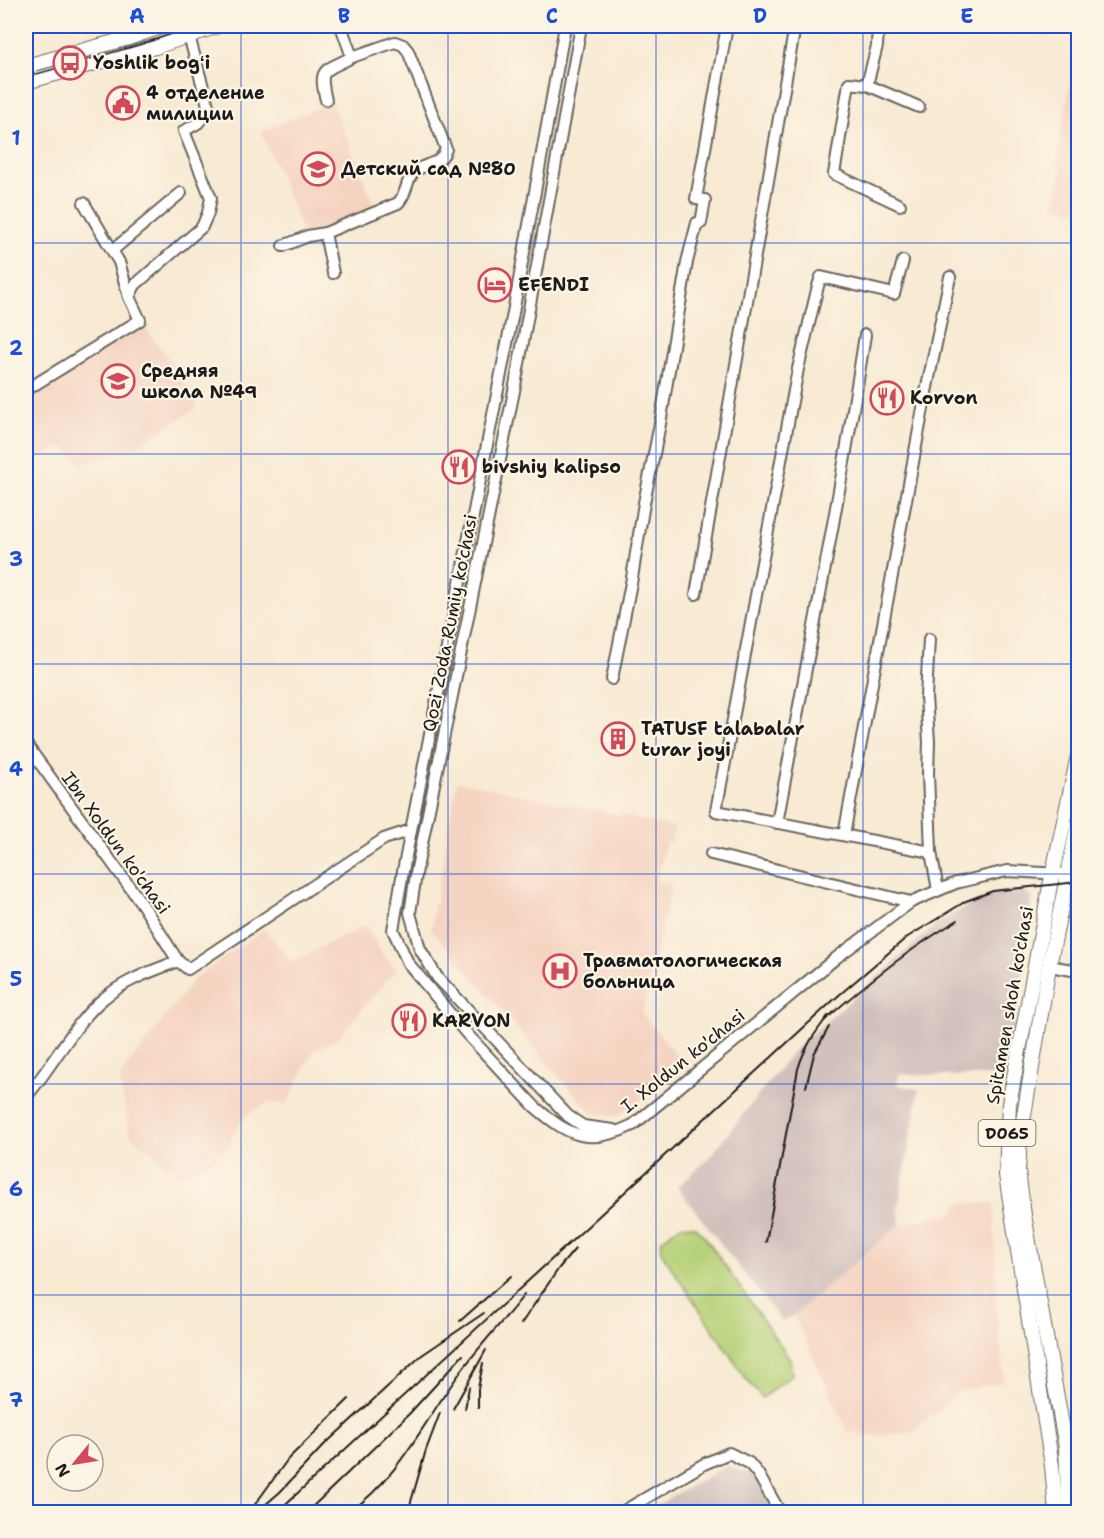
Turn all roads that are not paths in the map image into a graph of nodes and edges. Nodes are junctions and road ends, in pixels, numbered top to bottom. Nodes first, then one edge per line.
1 (164, 26) edge
2 (218, 26) edge
3 (341, 26) edge
4 (565, 26) edge
5 (580, 26) edge
6 (727, 26) edge
7 (795, 26) edge
8 (878, 26) edge
9 (127, 32) edge
10 (189, 36) junction
11 (352, 57) junction
12 (26, 66) edge
13 (26, 82) edge
14 (867, 85) junction
15 (326, 100) dead end
16 (919, 107) dead end
17 (181, 193) dead end
18 (84, 203) dead end
19 (900, 205) dead end
20 (325, 232) junction
21 (283, 246) dead end
22 (113, 250) junction
23 (903, 261) dead end
24 (333, 273) dead end
25 (950, 277) dead end
26 (129, 297) junction
27 (865, 335) dead end
28 (26, 390) edge
29 (696, 594) dead end
30 (929, 639) dead end
31 (612, 679) dead end
32 (26, 744) edge
33 (1078, 756) edge
34 (777, 823) junction
35 (1078, 824) edge
36 (411, 830) junction
37 (844, 836) junction
38 (931, 852) junction
39 (711, 854) dead end
40 (1053, 873) junction
41 (1074, 875) edge
42 (938, 890) junction
43 (911, 902) junction
44 (178, 961) junction
45 (1049, 966) junction
46 (1078, 971) edge
47 (26, 1097) edge
48 (622, 1130) junction
49 (598, 1137) joint
50 (622, 1512) edge
51 (780, 1512) edge
52 (1056, 1512) edge
53 (1069, 1512) edge

1 - 9 main road
2 - 10 main road
3 - 11 street
4 - 36 street, Qozi Zoda Rumiy ko'chasi
5 - 48 street, Qozi Zoda Rumiy ko'chasi
6 - 31 street
7 - 29 street
8 - 14 street
9 - 12 main road
10 - 13 main road
10 - 26 street
11 - 15 street
11 - 20 street
14 - 16 street
14 - 19 street
17 - 22 street
18 - 22 street
20 - 21 street
20 - 24 street
22 - 26 street
23 - 34 street
25 - 37 street
26 - 28 street
27 - 34 street
30 - 38 street
32 - 44 street, Ibn Xoldun ko'chasi
33 - 40 main road, Spitamen shoh ko'chasi / D065
34 - 37 street
35 - 41 main road, Spitamen shoh ko'chasi / D065
36 - 44 street
36 - 49 street, Qozi Zoda Rumiy ko'chasi
37 - 38 street
38 - 42 street
39 - 43 street
40 - 41 street, I. Xoldun ko'chasi
40 - 42 street, I. Xoldun ko'chasi
40 - 52 main road, Spitamen shoh ko'chasi / D065
41 - 45 main road, Spitamen shoh ko'chasi / D065
42 - 43 street, I. Xoldun ko'chasi
43 - 48 street, I. Xoldun ko'chasi
44 - 47 street
45 - 46 street
45 - 53 main road, Spitamen shoh ko'chasi / D065
48 - 49 street, I. Xoldun ko'chasi
50 - 51 street

